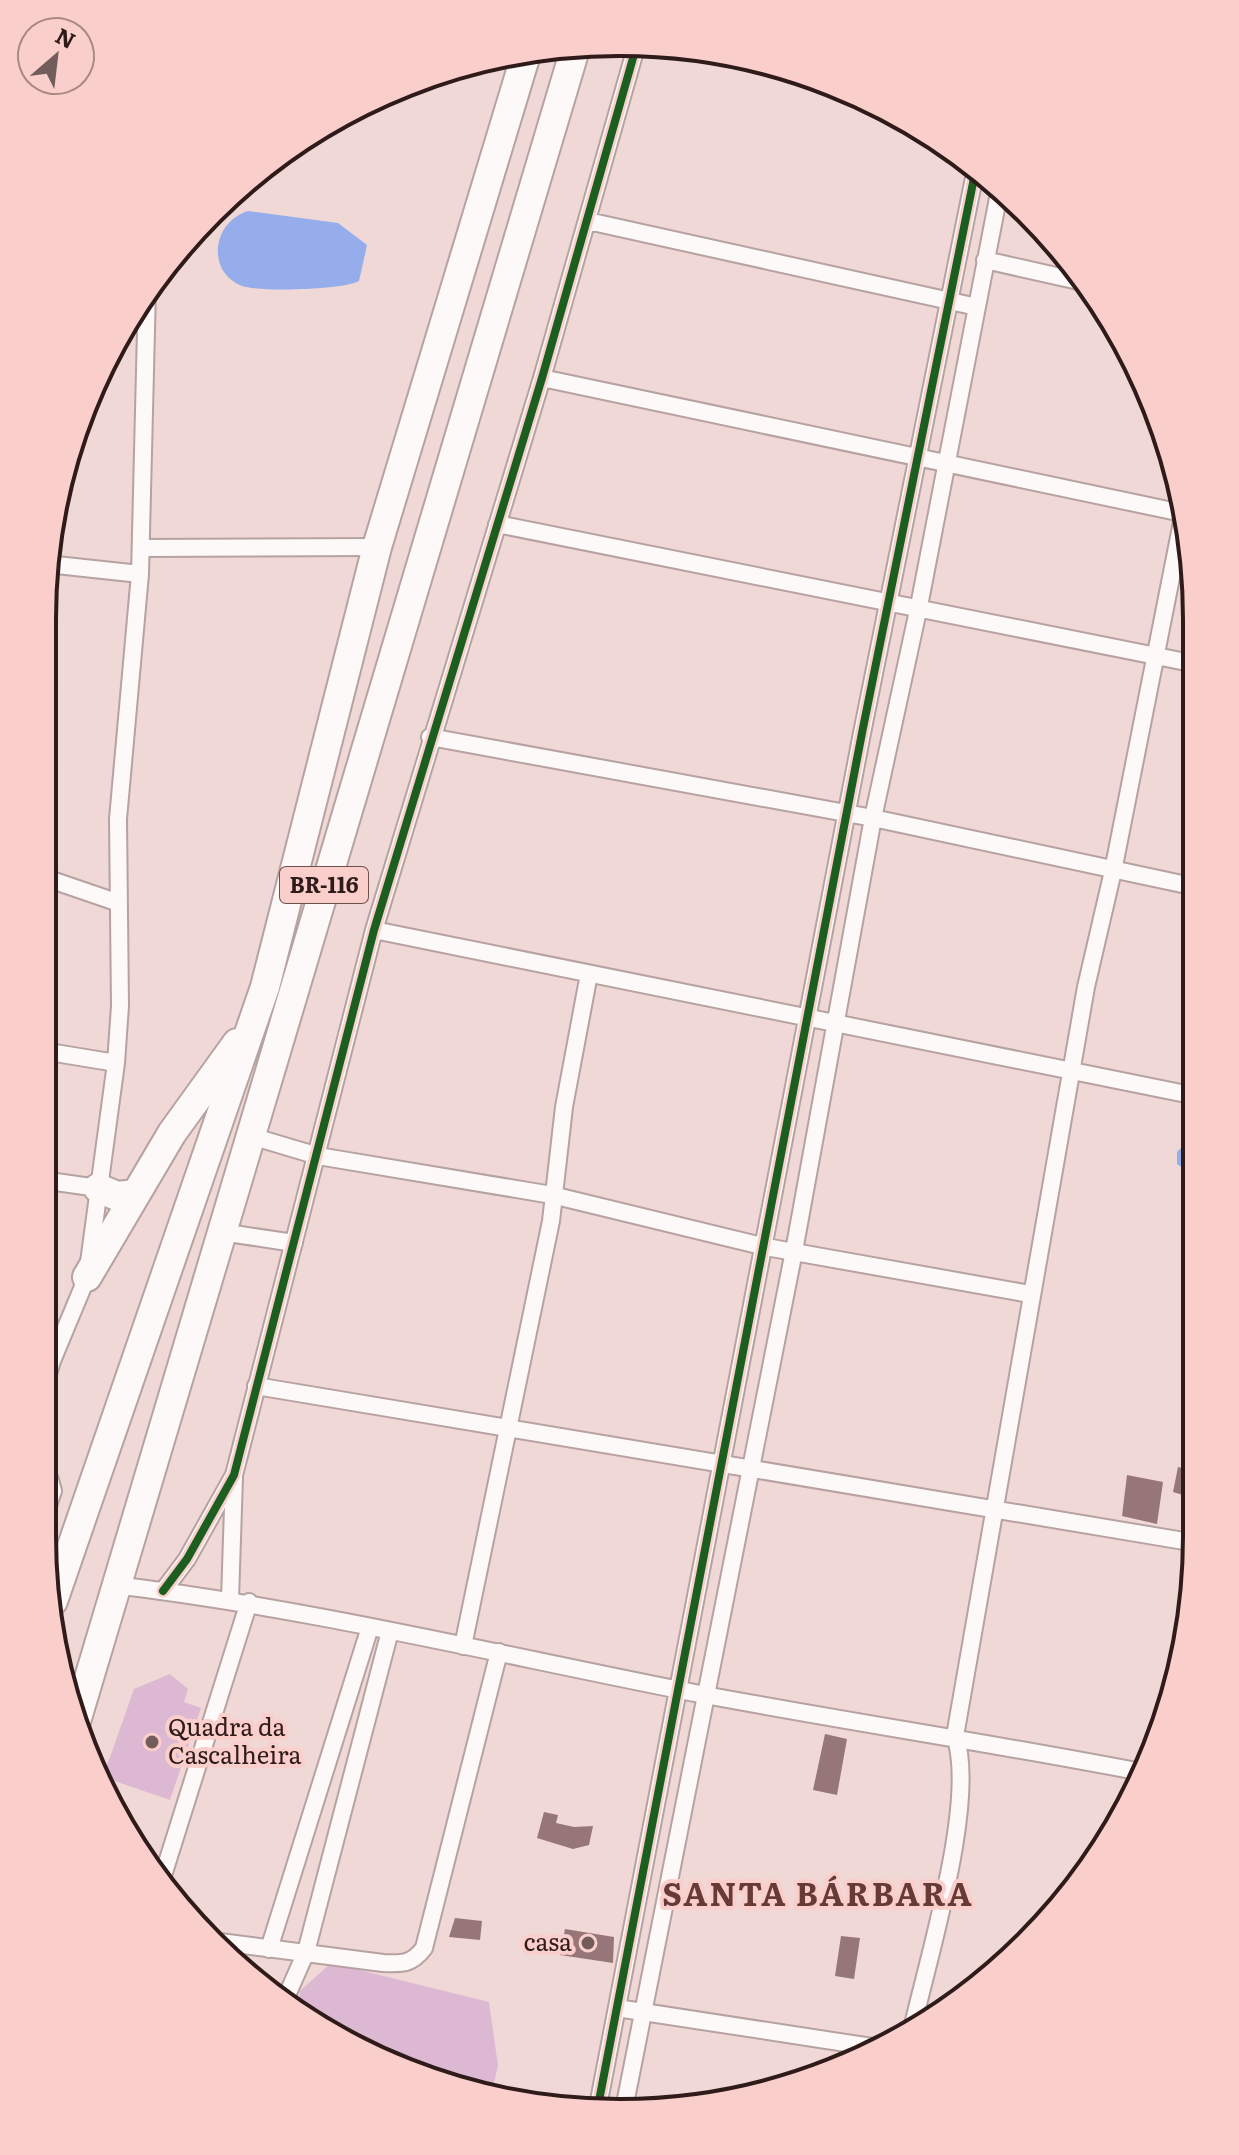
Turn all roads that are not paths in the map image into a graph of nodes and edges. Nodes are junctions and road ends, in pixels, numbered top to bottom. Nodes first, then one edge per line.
1 (634, 56) edge
2 (572, 58) edge
3 (523, 65) edge
4 (973, 181) edge
5 (997, 202) edge
6 (588, 221) junction
7 (985, 260) junction
8 (1069, 279) edge
9 (950, 300) junction
10 (977, 307) junction
11 (146, 313) edge
12 (542, 378) junction
13 (918, 456) junction
14 (946, 463) junction
15 (1172, 513) edge
16 (497, 524) junction
17 (1177, 543) edge
18 (377, 547) junction
19 (141, 548) junction
20 (59, 565) edge
21 (140, 574) junction
22 (888, 601) junction
23 (919, 606) junction
24 (1155, 653) junction
25 (1183, 661) edge
26 (430, 737) junction
27 (847, 813) junction
28 (873, 818) junction
29 (1113, 871) junction
30 (56, 881) edge
31 (1183, 884) edge
32 (116, 902) junction
33 (374, 930) junction
34 (589, 974) junction
35 (254, 1020) junction
36 (810, 1020) junction
37 (836, 1025) junction
38 (56, 1053) edge
39 (116, 1063) junction
40 (1071, 1073) junction
41 (1183, 1094) edge
42 (251, 1136) junction
43 (318, 1156) junction
44 (56, 1182) edge
45 (98, 1188) junction
46 (136, 1194) junction
47 (552, 1195) junction
48 (221, 1232) junction
49 (294, 1243) junction
50 (766, 1247) junction
51 (794, 1251) junction
52 (87, 1277) junction
53 (1030, 1294) junction
54 (56, 1340) edge
55 (256, 1386) junction
56 (508, 1426) junction
57 (724, 1462) junction
58 (749, 1467) junction
59 (234, 1475) junction
60 (994, 1508) junction
61 (1183, 1541) edge
62 (58, 1580) edge
63 (115, 1585) junction
64 (163, 1591) junction
65 (230, 1600) junction
66 (249, 1602) junction
67 (370, 1627) junction
68 (390, 1631) junction
69 (463, 1646) junction
70 (499, 1652) junction
71 (678, 1689) junction
72 (707, 1695) junction
73 (81, 1702) edge
74 (955, 1736) junction
75 (1132, 1770) edge
76 (647, 1853) junction
77 (674, 1855) junction
78 (165, 1869) edge
79 (231, 1944) edge
80 (269, 1949) junction
81 (306, 1952) junction
82 (289, 1992) edge
83 (617, 2008) junction
84 (643, 2011) junction
85 (915, 2015) edge
86 (860, 2045) edge
87 (599, 2098) edge
88 (626, 2099) edge

1 - 6 street
2 - 42 highway, BR-116
3 - 18 highway
4 - 9 street
5 - 7 street
6 - 9 street
6 - 12 street
7 - 8 street
7 - 10 street
9 - 10 street
9 - 13 street
10 - 14 street
11 - 19 street
12 - 13 street
12 - 16 street
13 - 14 street
13 - 22 street
14 - 15 street
14 - 23 street
16 - 22 street
16 - 26 street
17 - 24 street
18 - 19 street
18 - 35 highway
19 - 21 street
20 - 21 street
21 - 32 street
22 - 23 street
22 - 27 street
23 - 24 street
23 - 28 street
24 - 25 street
24 - 29 street
26 - 27 street
26 - 33 street
27 - 28 street
27 - 36 street
28 - 29 street
28 - 37 street
29 - 31 street
29 - 40 street
30 - 32 street
32 - 39 street
33 - 34 street
33 - 43 street
34 - 36 street
34 - 47 street
35 - 46 highway
35 - 62 highway
36 - 37 street
36 - 50 street
37 - 40 street
37 - 51 street
38 - 39 street
39 - 45 street
40 - 41 street
40 - 53 street
42 - 43 street
42 - 48 highway, BR-116
43 - 47 street
43 - 49 street
44 - 45 street
45 - 46 highway
45 - 52 street
46 - 52 highway
47 - 50 street
47 - 56 street
48 - 49 street
48 - 63 highway, BR-116
49 - 55 street
50 - 51 street
50 - 57 street
51 - 53 street
51 - 58 street
52 - 54 street
53 - 60 street
55 - 56 street
55 - 59 street
56 - 57 street
56 - 69 street
57 - 58 street
57 - 71 street
58 - 60 street
58 - 72 street
59 - 64 street
59 - 65 street
60 - 61 street
60 - 74 street
63 - 64 street
63 - 73 highway, BR-116
64 - 65 street
65 - 66 street
66 - 67 street
66 - 78 street
67 - 68 street
67 - 80 street
68 - 69 street
68 - 81 street
69 - 70 street
70 - 71 street
70 - 81 street
71 - 72 street
71 - 76 street
72 - 74 street
72 - 77 street
74 - 75 street
74 - 85 street
76 - 77 street
76 - 83 street
77 - 84 street
79 - 80 street
80 - 81 street
81 - 82 street
83 - 84 street
83 - 87 street
84 - 86 street
84 - 88 street

